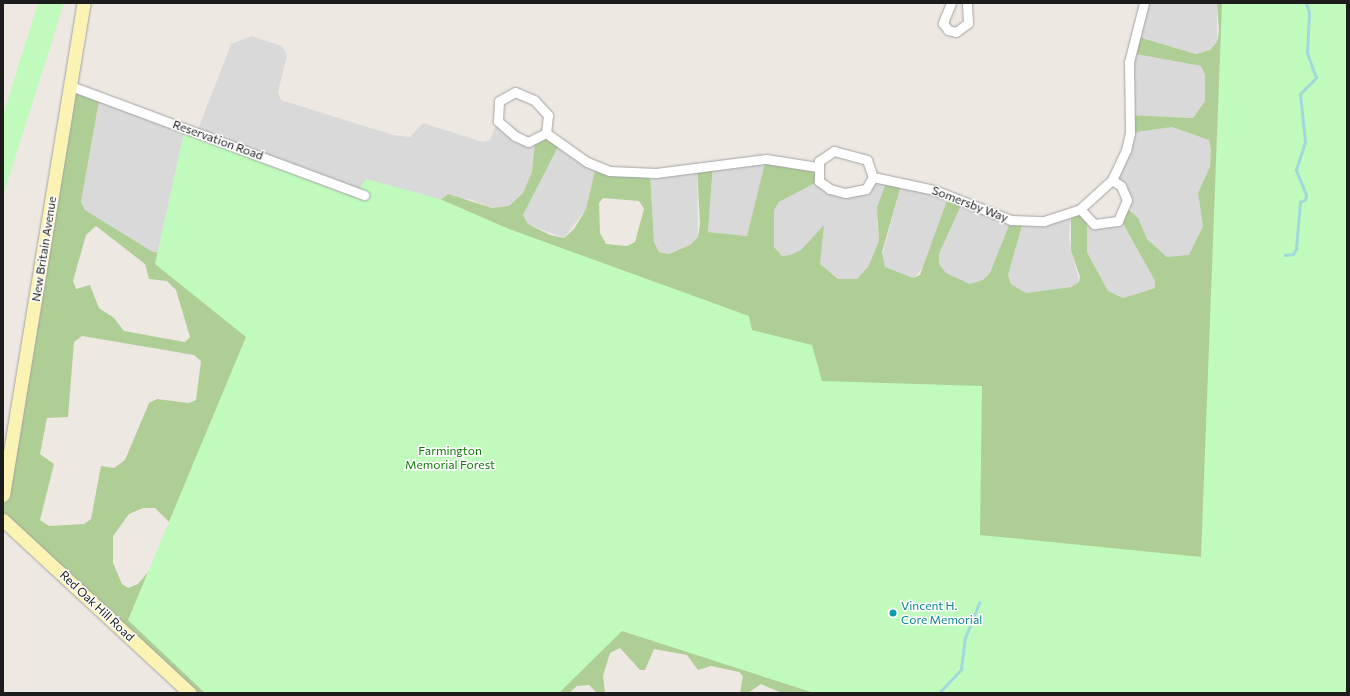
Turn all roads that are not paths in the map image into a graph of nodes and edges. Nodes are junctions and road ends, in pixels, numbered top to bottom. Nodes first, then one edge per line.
1 (84, 3) edge
2 (951, 3) edge
3 (967, 3) edge
4 (1144, 3) edge
5 (71, 86) junction
6 (546, 133) junction
7 (817, 167) junction
8 (873, 177) junction
9 (1112, 180) junction
10 (364, 195) dead end
11 (1080, 209) junction
12 (3, 495) edge
13 (3, 520) edge
14 (190, 693) edge

1 - 5 street, New Britain Avenue
2 - 3 street
4 - 9 street, Somersby Way
5 - 10 street, Reservation Road
5 - 12 street, New Britain Avenue
6 - 6 street
6 - 7 street
7 - 8 street
7 - 8 street
8 - 11 street, Somersby Way
9 - 11 street, Somersby Way
9 - 11 street
13 - 14 street, Red Oak Hill Road

